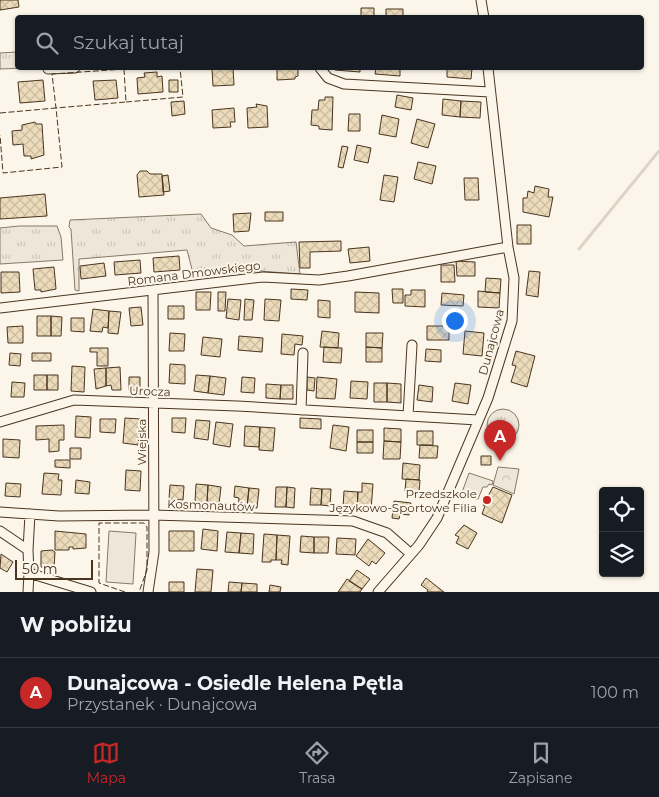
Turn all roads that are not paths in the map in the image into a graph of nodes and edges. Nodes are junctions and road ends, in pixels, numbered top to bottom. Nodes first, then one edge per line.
1 (481, 0) edge
2 (484, 15) edge
3 (322, 70) edge
4 (488, 70) edge
5 (490, 92) junction
6 (508, 246) junction
7 (153, 291) junction
8 (0, 308) edge
9 (412, 345) dead end
10 (303, 353) dead end
11 (153, 403) junction
12 (301, 410) junction
13 (408, 416) junction
14 (478, 420) junction
15 (0, 422) edge
16 (0, 512) edge
17 (30, 514) junction
18 (153, 515) junction
19 (0, 531) edge
20 (28, 550) junction
21 (411, 554) junction
22 (29, 573) junction
23 (28, 592) edge
24 (91, 592) edge
25 (148, 592) edge
26 (378, 592) edge

1 - 2 street
3 - 5 street
4 - 5 street, Dunajcowa
5 - 6 street, Dunajcowa
6 - 7 street, Romana Dmowskiego
6 - 14 street, Dunajcowa
7 - 8 street, Romana Dmowskiego
7 - 11 street, Wiejska
9 - 13 street
10 - 12 street
11 - 12 street, Urocza
11 - 15 street, Urocza
11 - 18 street, Wiejska
12 - 13 street, Urocza
13 - 14 street, Urocza
14 - 21 street, Dunajcowa
16 - 17 street, Kosmonautów
17 - 18 street, Kosmonautów
17 - 20 street
18 - 21 street, Kosmonautów
18 - 25 street, Wiejska
19 - 20 street
20 - 22 street
21 - 26 street, Dunajcowa
22 - 23 street
22 - 24 street

